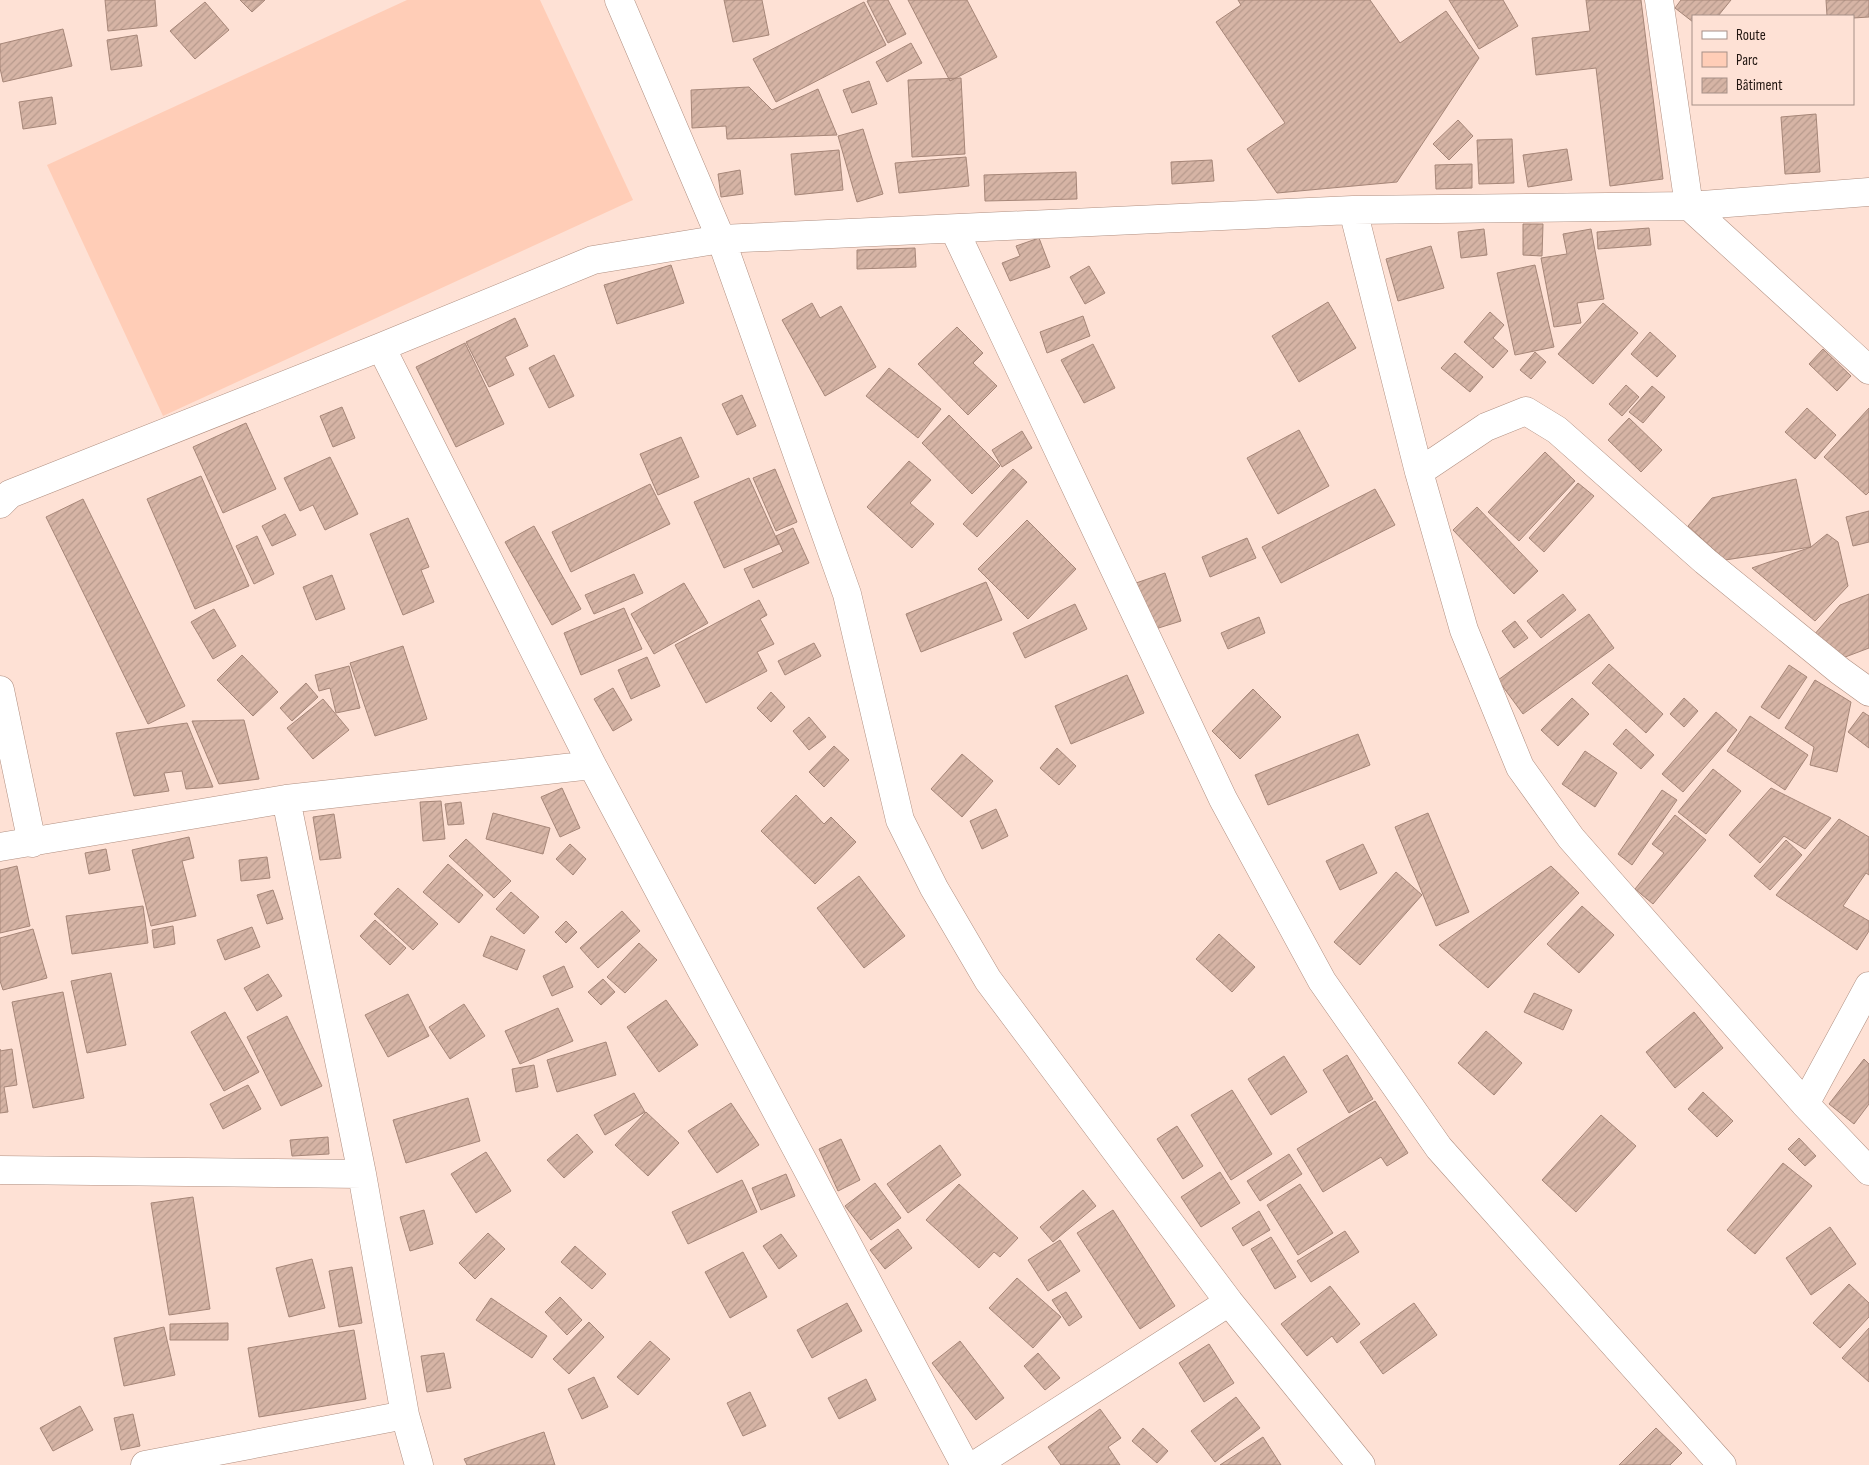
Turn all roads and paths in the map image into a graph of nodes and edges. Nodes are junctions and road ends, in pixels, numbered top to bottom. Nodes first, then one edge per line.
1 (619, 0) edge
2 (1659, 0) edge
3 (1869, 192) edge
4 (1689, 206) junction
5 (1353, 210) junction
6 (954, 229) junction
7 (720, 239) junction
8 (381, 347) junction
9 (1869, 370) edge
10 (1419, 472) junction
11 (0, 504) edge
12 (0, 690) edge
13 (1869, 692) edge
14 (592, 764) junction
15 (286, 799) junction
16 (32, 842) junction
17 (0, 847) edge
18 (1869, 986) edge
19 (1805, 1104) junction
20 (0, 1170) edge
21 (1869, 1171) edge
22 (362, 1174) junction
23 (1229, 1302) junction
24 (405, 1415) junction
25 (146, 1465) edge
26 (419, 1465) edge
27 (965, 1465) edge
28 (975, 1465) edge
29 (1361, 1465) edge
30 (1722, 1465) edge

1 - 7 street
2 - 4 street
3 - 4 street
4 - 5 street
4 - 9 street
5 - 6 street
5 - 10 street
6 - 7 street
6 - 30 street
7 - 8 street
7 - 23 street
8 - 11 street
8 - 14 street
10 - 13 street
10 - 19 street
12 - 16 street
14 - 15 street
14 - 27 street
15 - 16 street
15 - 22 street
16 - 17 street
18 - 19 street
19 - 21 street
20 - 22 street
22 - 24 street
23 - 28 street
23 - 29 street
24 - 25 street
24 - 26 street

